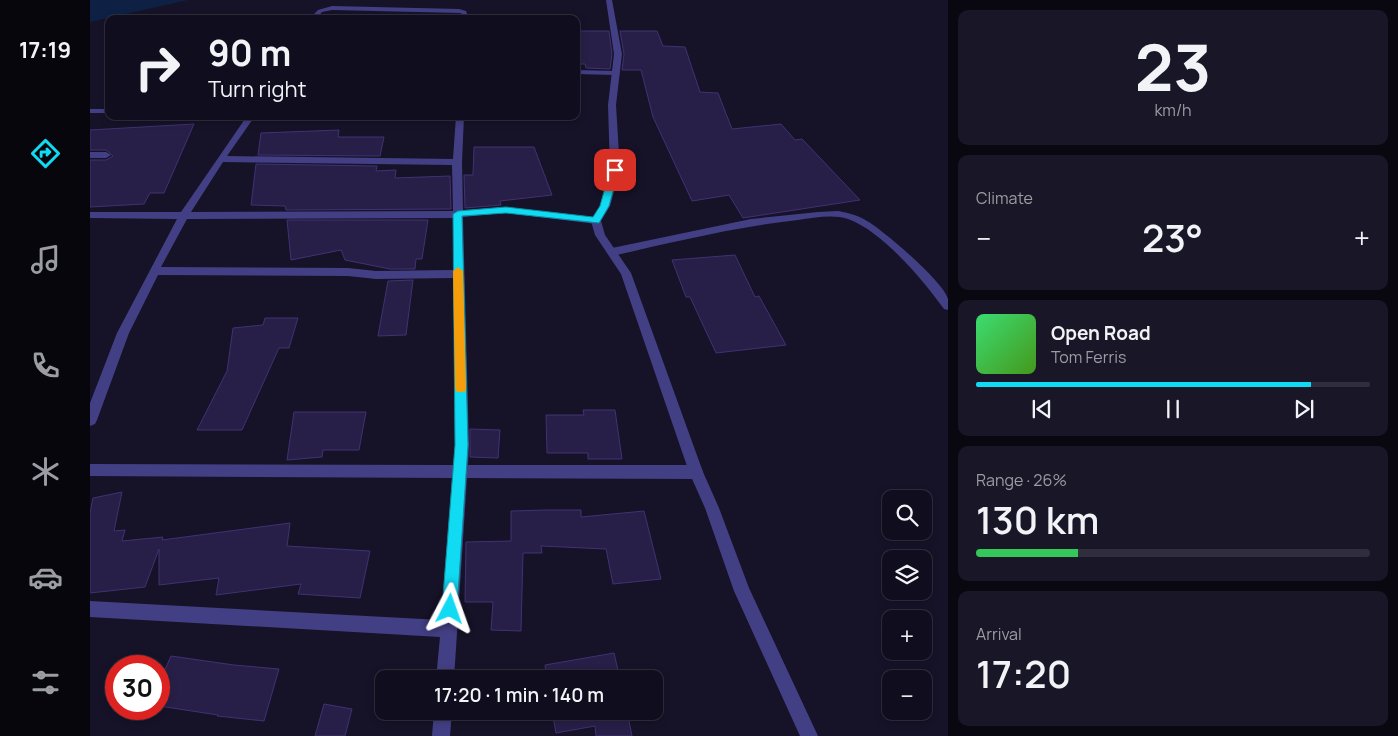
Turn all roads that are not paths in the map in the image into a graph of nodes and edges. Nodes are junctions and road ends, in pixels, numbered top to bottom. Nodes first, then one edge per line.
1 (609, 0) edge
2 (316, 15) edge
3 (465, 15) edge
4 (580, 72) edge
5 (616, 72) junction
6 (90, 111) edge
7 (105, 111) edge
8 (248, 120) edge
9 (460, 120) edge
10 (90, 155) edge
11 (106, 155) dead end
12 (220, 159) junction
13 (457, 162) junction
14 (90, 214) edge
15 (458, 214) junction
16 (184, 215) junction
17 (596, 221) junction
18 (612, 252) junction
19 (154, 271) junction
20 (458, 274) junction
21 (948, 306) edge
22 (90, 420) edge
23 (90, 470) edge
24 (460, 471) junction
25 (696, 472) junction
26 (90, 609) edge
27 (448, 629) junction
28 (446, 670) edge
29 (442, 720) edge
30 (441, 736) edge
31 (809, 736) edge

1 - 5 street
2 - 3 street
4 - 5 street
5 - 17 street
6 - 7 street
8 - 12 street
9 - 13 street
10 - 11 street
12 - 13 street
12 - 16 street
13 - 15 street
14 - 16 street
15 - 16 street
15 - 17 street
15 - 20 street
16 - 19 street
17 - 18 street
18 - 21 street
18 - 25 street
19 - 20 street
19 - 22 street
20 - 24 street
23 - 24 street
24 - 25 street
24 - 27 street
25 - 31 street
26 - 27 street
27 - 28 street
29 - 30 street

